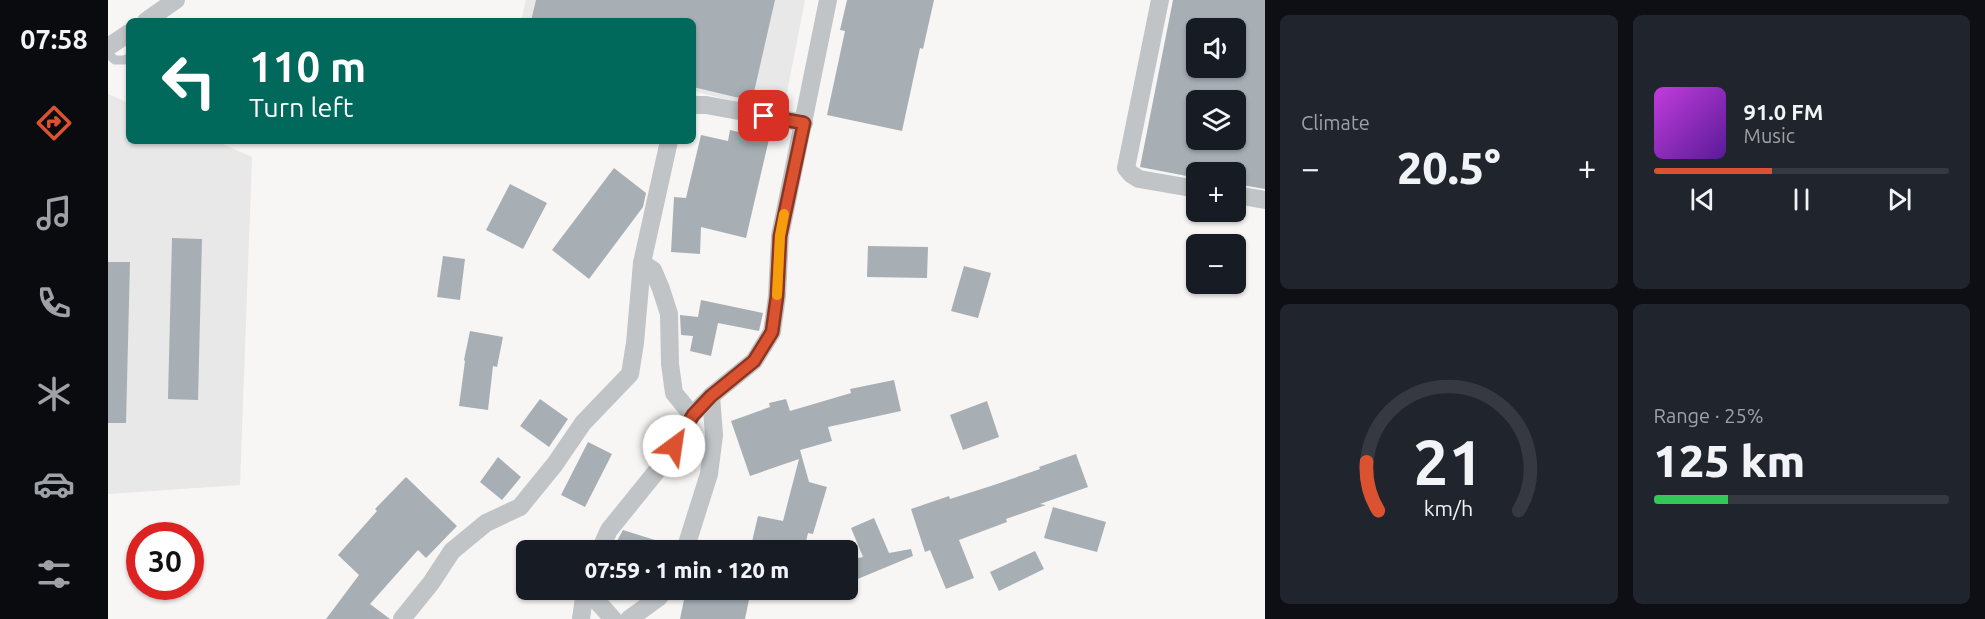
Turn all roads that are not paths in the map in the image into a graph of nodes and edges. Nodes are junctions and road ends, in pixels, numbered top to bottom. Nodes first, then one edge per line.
1 (176, 0) edge
2 (828, 0) edge
3 (1160, 0) edge
4 (150, 18) edge
5 (126, 35) edge
6 (108, 47) edge
7 (108, 54) edge
8 (126, 59) edge
9 (696, 105) edge
10 (804, 123) junction
11 (668, 144) edge
12 (1186, 187) edge
13 (1246, 197) edge
14 (1265, 200) edge
15 (642, 263) junction
16 (711, 396) junction
17 (693, 415) junction
18 (604, 540) edge
19 (688, 540) edge
20 (584, 600) edge
21 (595, 600) edge
22 (655, 600) edge
23 (402, 619) edge
24 (581, 619) edge
25 (613, 619) edge
26 (629, 619) edge

1 - 4 street
2 - 10 street
3 - 12 street
5 - 6 street
7 - 8 lane
9 - 10 street
10 - 16 street
11 - 15 street
13 - 14 street
15 - 17 street
15 - 23 street
16 - 17 street
16 - 19 street
17 - 18 street
20 - 24 street
21 - 25 street
22 - 26 street

